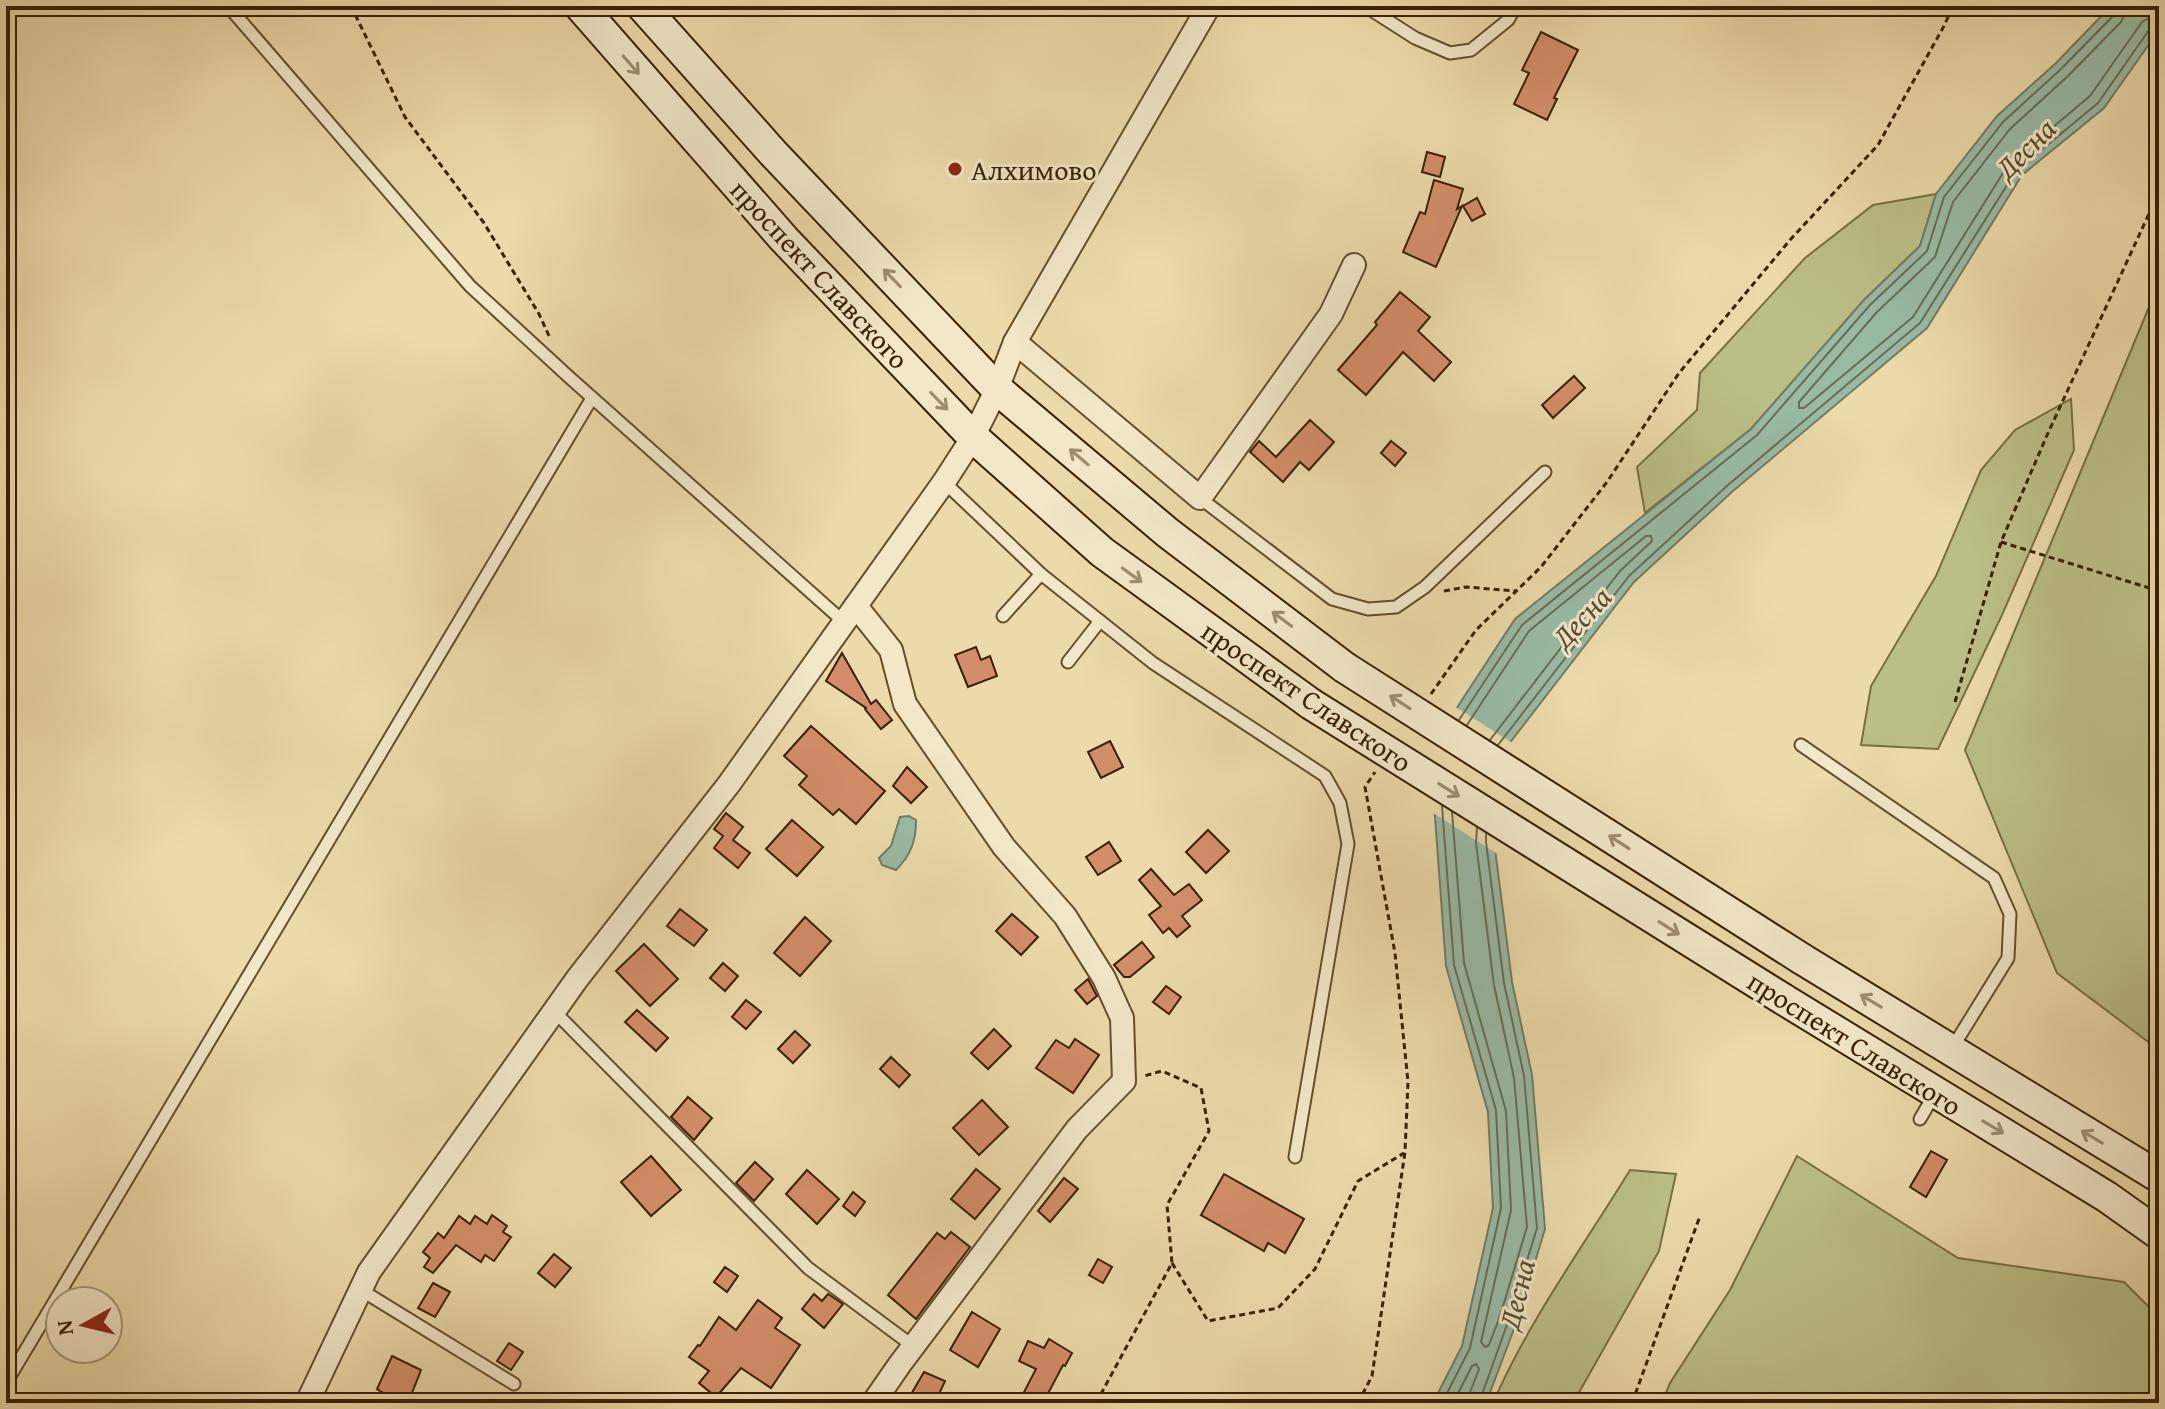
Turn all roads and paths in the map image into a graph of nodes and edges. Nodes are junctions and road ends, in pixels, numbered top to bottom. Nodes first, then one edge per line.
1 (228, 6) edge
2 (351, 6) edge
3 (580, 6) edge
4 (642, 6) edge
5 (1209, 6) edge
6 (1365, 6) edge
7 (1516, 6) edge
8 (1953, 6) edge
9 (2159, 192) edge
10 (1354, 265) dead end
11 (551, 339) dead end
12 (1015, 342) junction
13 (997, 389) junction
14 (592, 398) junction
15 (973, 437) junction
16 (1545, 472) dead end
17 (944, 482) junction
18 (1200, 498) junction
19 (2001, 542) junction
20 (1041, 574) junction
21 (1516, 591) junction
22 (2159, 591) edge
23 (1410, 598) junction
24 (850, 614) junction
25 (1003, 616) dead end
26 (1100, 621) junction
27 (1068, 662) dead end
28 (1430, 696) dead end
29 (1955, 702) dead end
30 (1801, 745) dead end
31 (1374, 774) dead end
32 (554, 1011) junction
33 (1951, 1050) junction
34 (1124, 1081) junction
35 (1935, 1092) junction
36 (1920, 1119) dead end
37 (1405, 1152) junction
38 (1295, 1157) dead end
39 (2159, 1177) edge
40 (1700, 1216) dead end
41 (2159, 1234) edge
42 (1172, 1263) junction
43 (361, 1290) junction
44 (913, 1346) junction
45 (6, 1383) edge
46 (514, 1384) dead end
47 (307, 1403) edge
48 (873, 1403) edge
49 (1096, 1403) edge
50 (1358, 1403) edge
51 (1632, 1403) edge

1 - 14 lane
2 - 11 path
3 -> 15 main road, проспект Славского
13 -> 4 main road, проспект Славского
5 - 12 street
6 - 7 lane
8 - 21 path
9 - 19 path
10 - 18 street
12 - 13 street
12 - 18 street
13 - 15 street
33 -> 13 main road, проспект Славского, bridge
14 - 24 lane
14 - 45 lane
15 - 17 street
15 -> 35 main road, проспект Славского, bridge
16 - 23 lane
17 - 20 lane
17 - 24 street
18 - 23 lane
19 - 22 path
19 - 29 path
20 - 25 lane
20 - 26 lane
21 - 23 path
21 - 28 path
24 - 32 street
24 - 34 street
26 - 27 lane
26 - 38 lane
30 - 33 lane
31 - 37 path
32 - 43 street
32 - 44 lane
39 -> 33 main road, проспект Славского
34 - 42 path
34 - 44 street
35 - 36 lane
35 -> 41 main road, проспект Славского
37 - 42 path
37 - 50 path
40 - 51 path
42 - 49 path
43 - 46 lane
43 - 47 street
44 - 48 street

